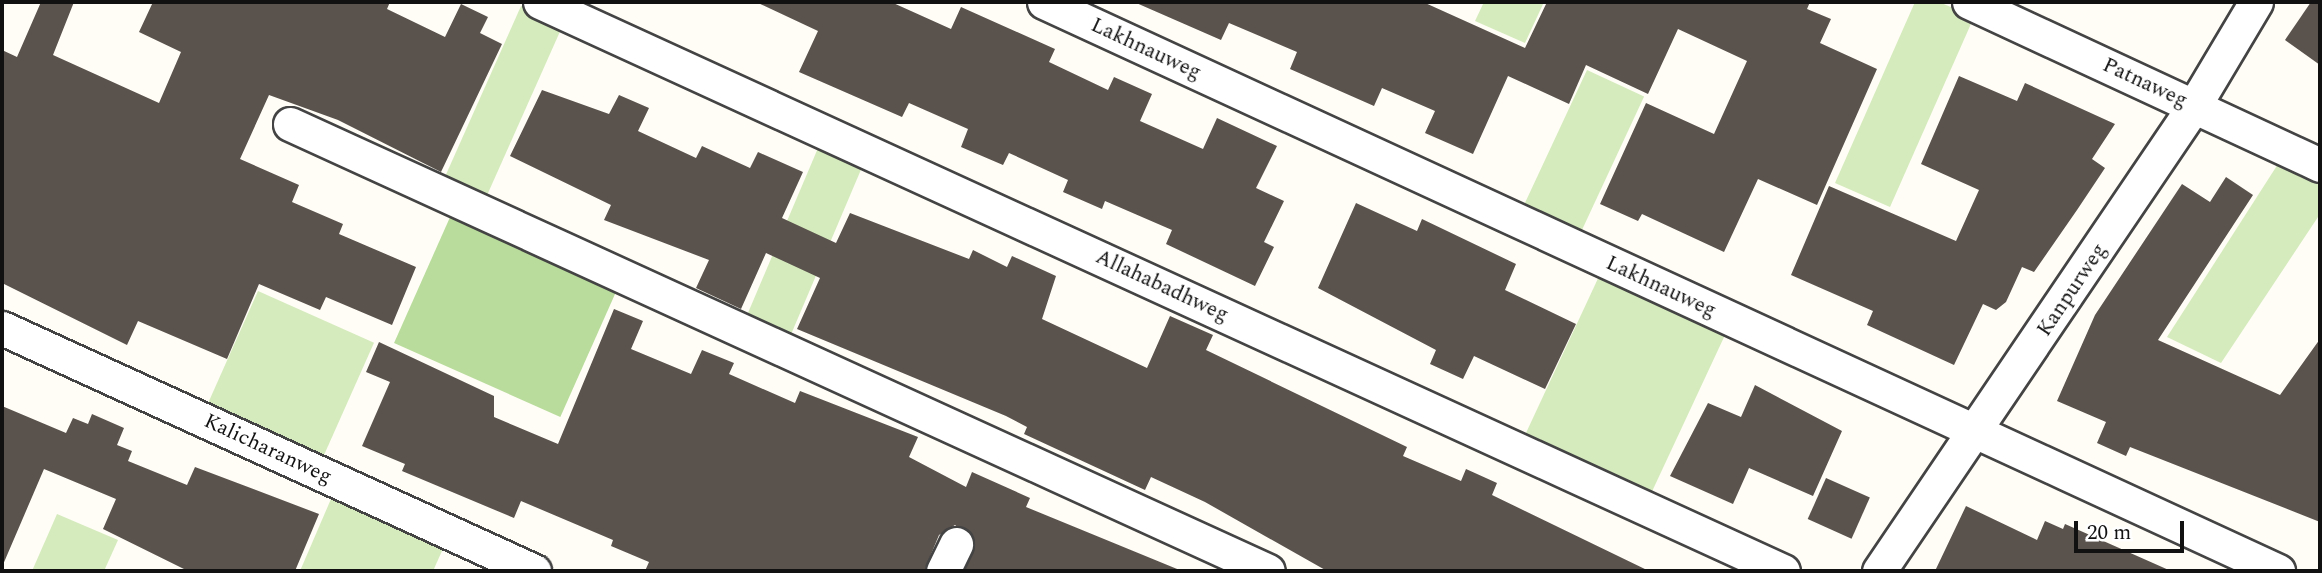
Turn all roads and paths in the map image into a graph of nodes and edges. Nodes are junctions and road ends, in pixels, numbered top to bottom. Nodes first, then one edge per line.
1 (540, 2) edge
2 (1044, 2) edge
3 (1969, 2) edge
4 (2256, 2) edge
5 (2194, 106) junction
6 (290, 124) dead end
7 (2320, 165) edge
8 (2, 327) edge
9 (1977, 433) junction
10 (534, 571) edge
11 (1268, 571) edge
12 (1783, 571) edge
13 (1878, 571) edge
14 (2278, 571) edge

1 - 12 street, Allahabadhweg
2 - 9 street, Lakhnauweg
3 - 5 street, Patnaweg
4 - 5 street, Kanpurweg
5 - 7 street, Patnaweg
5 - 9 street, Kanpurweg
6 - 11 street
8 - 10 street, Kalicharanweg
9 - 13 street, Kanpurweg
9 - 14 street, Lakhnauweg

